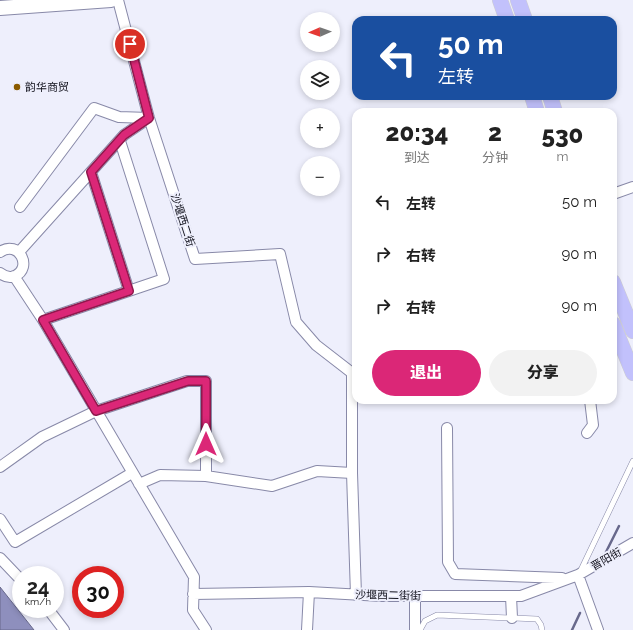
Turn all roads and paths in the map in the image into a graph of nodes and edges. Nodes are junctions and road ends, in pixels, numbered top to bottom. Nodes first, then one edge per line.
1 (111, 0) edge
2 (118, 0) edge
3 (500, 0) edge
4 (518, 0) edge
5 (15, 3) edge
6 (0, 8) edge
7 (506, 16) edge
8 (524, 16) edge
9 (149, 118) junction
10 (120, 141) junction
11 (91, 172) junction
12 (633, 187) edge
13 (617, 193) edge
14 (20, 207) dead end
15 (0, 252) edge
16 (19, 252) junction
17 (0, 274) edge
18 (14, 276) junction
19 (129, 291) junction
20 (617, 292) edge
21 (43, 320) junction
22 (633, 331) edge
23 (617, 334) edge
24 (352, 373) edge
25 (633, 373) edge
26 (353, 404) edge
27 (590, 404) edge
28 (96, 411) junction
29 (447, 428) dead end
30 (587, 433) dead end
31 (633, 461) edge
32 (0, 467) edge
33 (132, 473) junction
34 (352, 473) junction
35 (206, 476) junction
36 (139, 484) junction
37 (0, 519) edge
38 (633, 543) edge
39 (0, 558) edge
40 (12, 571) edge
41 (578, 575) junction
42 (568, 579) junction
43 (309, 592) junction
44 (193, 594) junction
45 (356, 595) junction
46 (415, 596) junction
47 (511, 596) junction
48 (55, 618) edge
49 (512, 618) junction
50 (64, 630) edge
51 (206, 630) edge
52 (307, 630) edge
53 (415, 630) edge
54 (420, 630) edge
55 (542, 630) edge
56 (598, 630) edge

1 - 5 street
2 - 9 street, 沙堰西二街
3 - 7 main road
4 - 8 main road
5 - 6 street
9 - 10 street
9 - 14 street
9 - 24 street, 沙堰西二街
10 - 11 street
10 - 19 street
11 - 16 street
11 - 19 street
12 - 13 street
15 - 16 street
16 - 18 street
17 - 18 street
18 - 21 street
19 - 21 street
20 - 22 main road
21 - 28 street
23 - 25 main road
26 - 34 street
27 - 30 street
28 - 32 street
28 - 33 street
28 - 35 street
29 - 42 street
31 - 41 lane
33 - 36 street
33 - 37 street
34 - 35 street
34 - 45 street
35 - 36 street
36 - 44 street
38 - 41 street, 晋阳街
39 - 40 street
41 - 42 street, 沙堰西二街街
41 - 56 street
42 - 47 street, 沙堰西二街街
43 - 44 street, 沙堰西二街街
43 - 45 street, 沙堰西二街街
43 - 52 street
44 - 51 street
45 - 46 street, 沙堰西二街街
46 - 47 street, 沙堰西二街街
46 - 53 street
47 - 49 street
48 - 50 street
49 - 54 lane
49 - 55 lane

